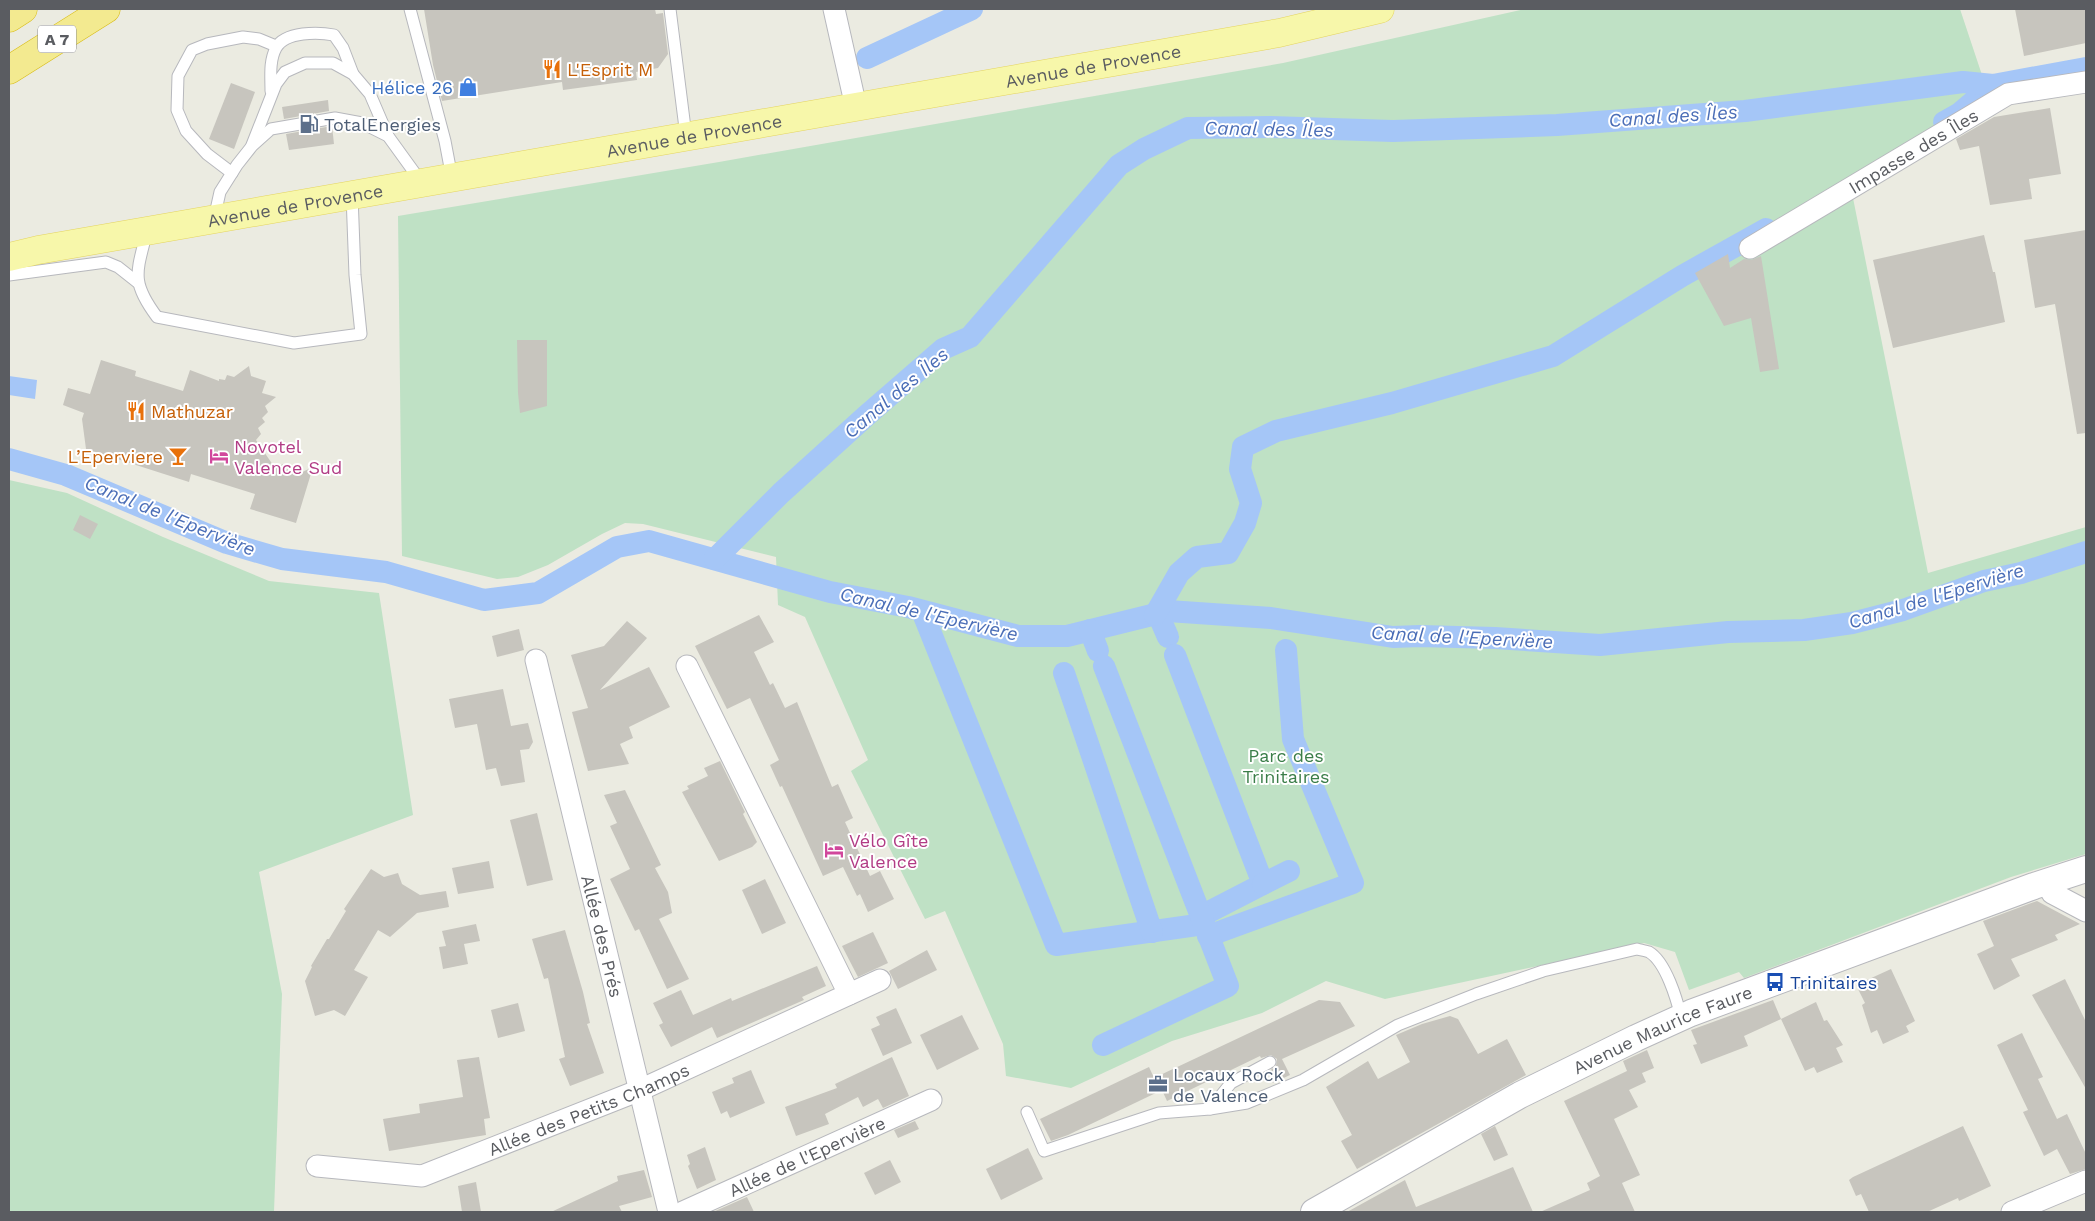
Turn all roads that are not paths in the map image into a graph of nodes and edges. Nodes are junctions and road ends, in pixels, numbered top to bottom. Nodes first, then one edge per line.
1 (24, 9) edge
2 (106, 9) edge
3 (410, 9) edge
4 (670, 9) edge
5 (834, 9) edge
6 (1380, 9) edge
7 (9, 18) edge
8 (276, 46) junction
9 (9, 70) edge
10 (353, 74) junction
11 (2086, 82) edge
12 (270, 96) junction
13 (856, 107) junction
14 (388, 136) junction
15 (686, 136) junction
16 (252, 146) junction
17 (232, 173) junction
18 (452, 178) junction
19 (422, 183) junction
20 (352, 195) junction
21 (214, 219) junction
22 (147, 231) junction
23 (1750, 248) dead end
24 (9, 257) edge
25 (9, 275) edge
26 (137, 282) junction
27 (536, 660) dead end
28 (687, 666) dead end
29 (2086, 869) edge
30 (2047, 881) junction
31 (2086, 911) edge
32 (880, 980) dead end
33 (849, 994) junction
34 (1681, 1017) junction
35 (1270, 1062) dead end
36 (640, 1090) junction
37 (931, 1100) dead end
38 (1210, 1109) junction
39 (1027, 1112) dead end
40 (317, 1166) dead end
41 (2086, 1181) edge
42 (1320, 1211) edge
43 (669, 1212) edge
44 (683, 1212) edge
45 (2012, 1212) edge

1 - 7 highway, A 7
2 - 9 highway, A 7
3 - 18 lane
4 - 15 lane
5 - 13 street
6 - 13 main road, Avenue de Provence
8 - 10 lane
8 - 12 lane
8 - 17 lane
10 - 12 lane
10 - 14 lane
11 - 23 street, Impasse des Îles
12 - 16 lane
13 - 15 main road, Avenue de Provence
14 - 16 lane
14 - 19 lane
15 - 18 main road, Avenue de Provence
16 - 17 lane
17 - 21 lane
18 - 19 main road, Avenue de Provence
19 - 20 main road, Avenue de Provence
20 - 21 main road, Avenue de Provence
20 - 26 lane
21 - 22 main road, Avenue de Provence
22 - 24 main road, Avenue de Provence
22 - 26 lane
25 - 26 lane
27 - 36 street, Allée des Prés
28 - 33 street
29 - 30 street, Avenue Maurice Faure
30 - 31 street
30 - 34 street, Avenue Maurice Faure
32 - 33 street, Allée des Petits Champs
33 - 36 street, Allée des Petits Champs
34 - 38 lane
34 - 42 street, Avenue Maurice Faure
35 - 38 lane
36 - 40 street, Allée des Petits Champs
36 - 43 street, Allée des Prés
37 - 44 street, Allée de l'Epervière
38 - 39 lane
41 - 45 street

